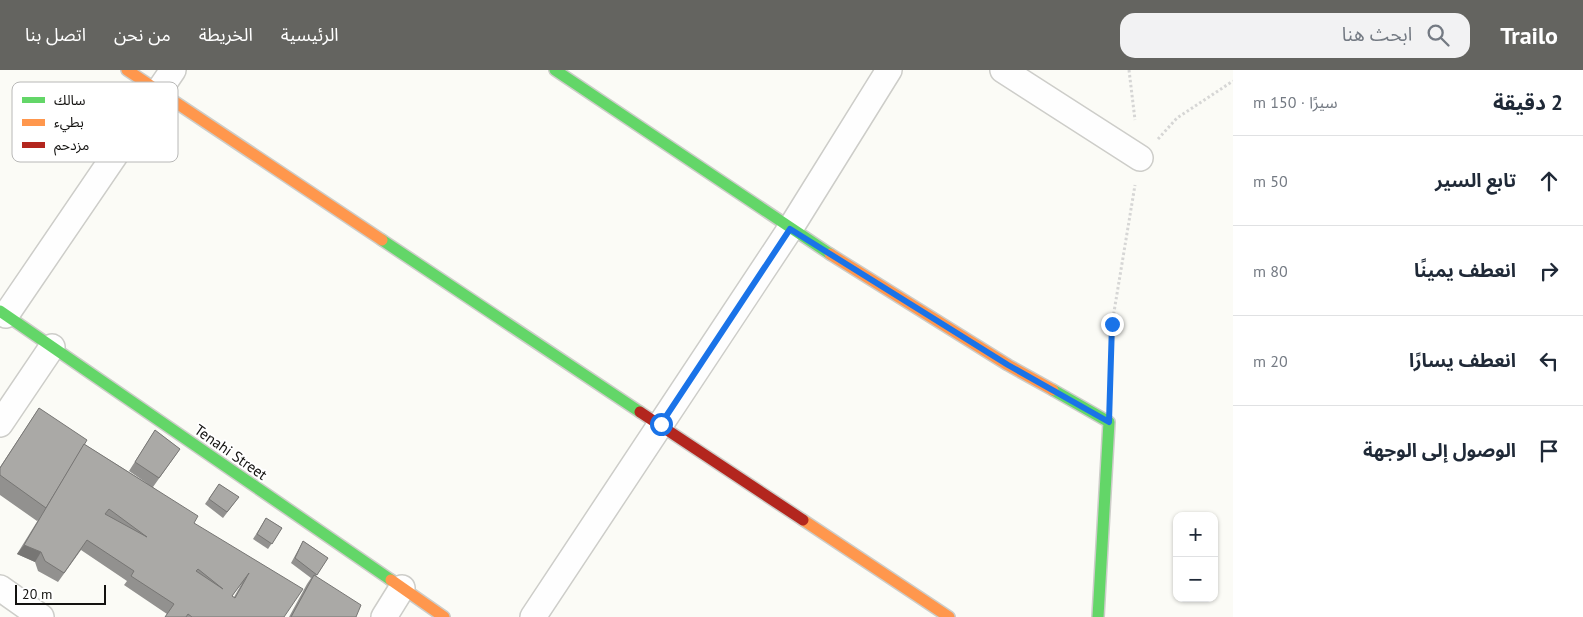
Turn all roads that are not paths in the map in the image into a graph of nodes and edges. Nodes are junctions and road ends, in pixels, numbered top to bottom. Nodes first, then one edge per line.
1 (127, 70) edge
2 (173, 70) edge
3 (555, 70) edge
4 (889, 70) edge
5 (1004, 70) edge
6 (145, 82) edge
7 (165, 82) edge
8 (178, 104) edge
9 (1140, 158) road end
10 (109, 162) edge
11 (790, 229) junction
12 (3, 313) edge
13 (52, 347) junction
14 (0, 424) edge
15 (661, 424) junction
16 (0, 588) edge
17 (402, 588) junction
18 (41, 617) edge
19 (384, 617) edge
20 (444, 617) edge
21 (532, 617) edge
22 (948, 617) edge
23 (1098, 617) edge

1 - 6 street
2 - 7 street
3 - 11 street
4 - 11 street
5 - 9 street
8 - 15 street
10 - 12 street
11 - 15 street
11 - 23 street
12 - 13 street, Tenahi Street
13 - 14 street
13 - 17 street, Tenahi Street
15 - 21 street
15 - 22 street
16 - 18 street
17 - 19 street
17 - 20 street, Tenahi Street

